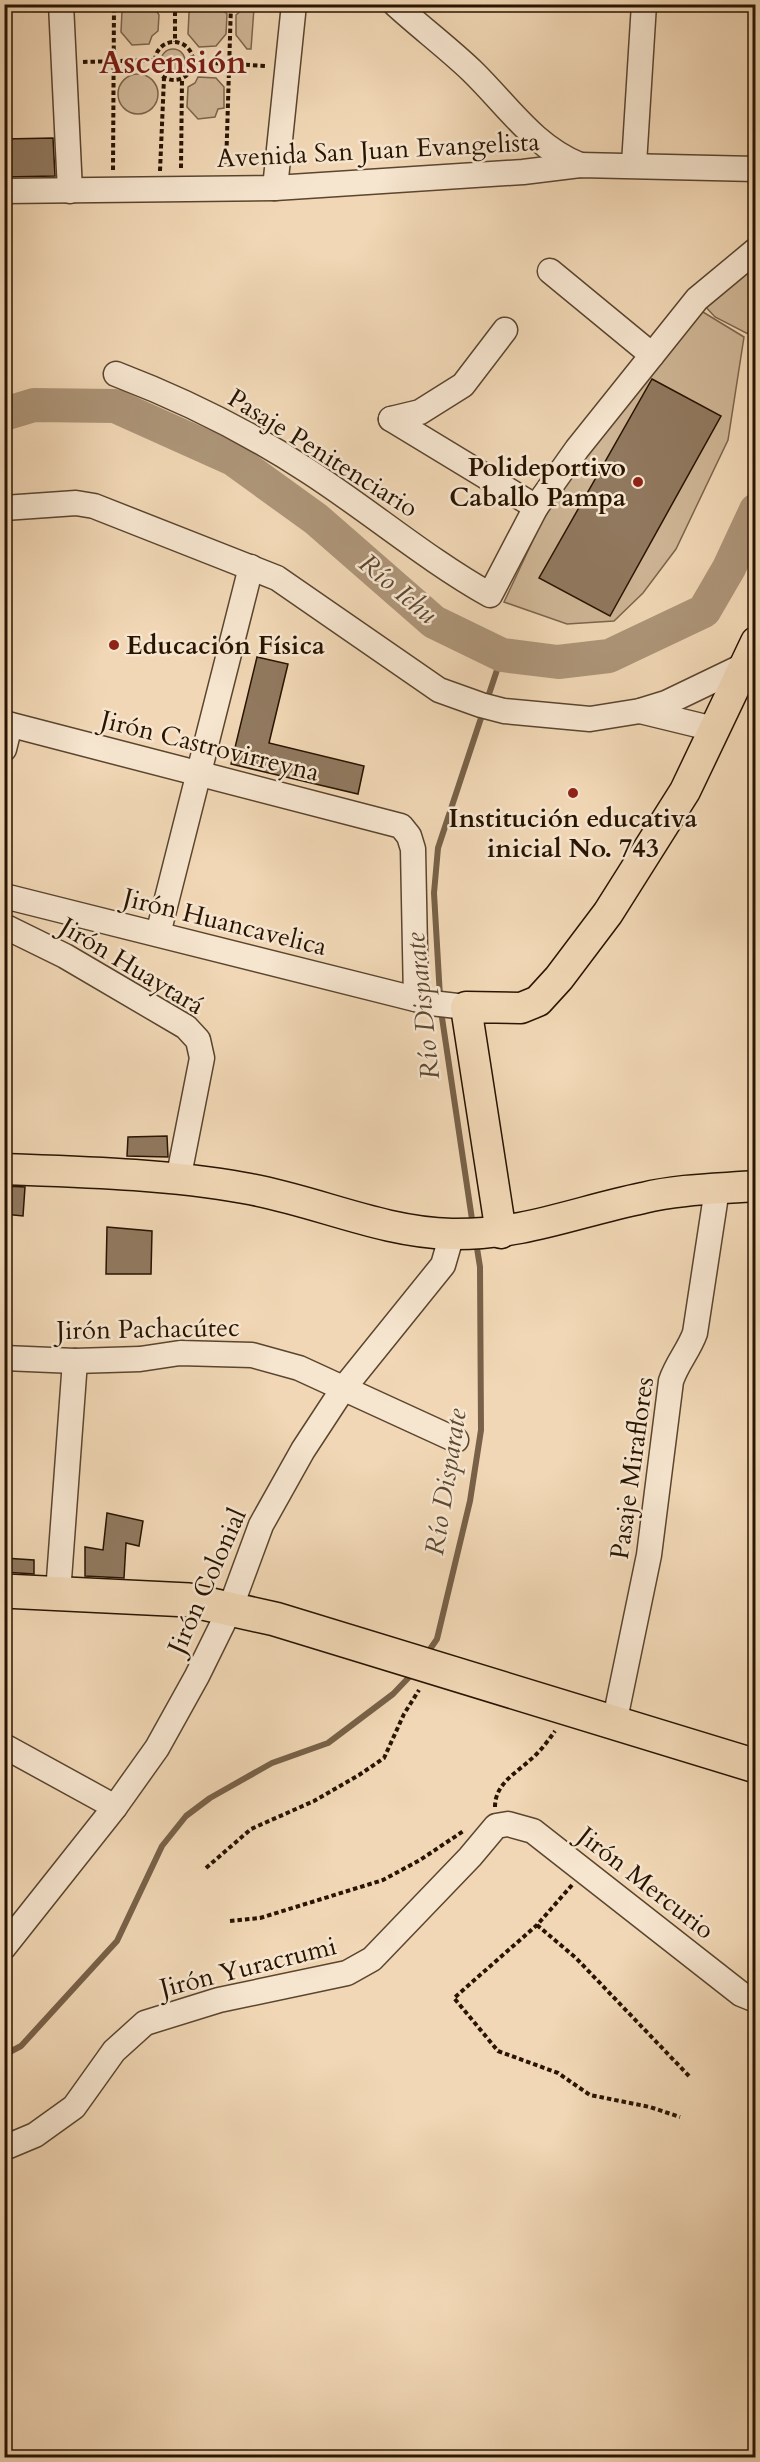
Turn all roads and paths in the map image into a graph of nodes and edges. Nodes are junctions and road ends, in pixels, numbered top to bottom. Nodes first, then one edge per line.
1 (61, 4) edge
2 (114, 4) edge
3 (174, 4) edge
4 (231, 4) edge
5 (294, 4) edge
6 (395, 4) edge
7 (644, 4) edge
8 (175, 42) junction
9 (154, 60) junction
10 (80, 62) dead end
11 (193, 62) junction
12 (115, 63) junction
13 (230, 63) junction
14 (275, 67) dead end
15 (164, 78) junction
16 (182, 79) junction
17 (634, 164) junction
18 (580, 165) junction
19 (226, 169) dead end
20 (756, 169) edge
21 (181, 170) dead end
22 (113, 180) dead end
23 (160, 180) dead end
24 (275, 188) junction
25 (4, 191) edge
26 (70, 191) junction
27 (756, 250) edge
28 (550, 271) dead end
29 (505, 330) dead end
30 (652, 355) junction
31 (116, 374) dead end
32 (536, 507) junction
33 (4, 508) edge
34 (251, 567) junction
35 (749, 654) edge
36 (640, 711) junction
37 (7, 724) edge
38 (714, 729) junction
39 (4, 750) edge
40 (198, 772) junction
41 (4, 896) edge
42 (4, 926) edge
43 (158, 934) junction
44 (440, 1003) junction
45 (4, 1169) edge
46 (178, 1180) junction
47 (756, 1186) edge
48 (717, 1189) junction
49 (476, 1233) junction
50 (4, 1358) edge
51 (75, 1361) junction
52 (343, 1389) junction
53 (456, 1440) dead end
54 (4, 1591) edge
55 (58, 1593) junction
56 (230, 1609) junction
57 (436, 1681) junction
58 (569, 1710) junction
59 (614, 1724) junction
60 (4, 1746) edge
61 (756, 1766) edge
62 (115, 1807) junction
63 (496, 1826) junction
64 (206, 1868) dead end
65 (584, 1870) junction
66 (230, 1921) dead end
67 (537, 1925) junction
68 (4, 1947) edge
69 (756, 2000) edge
70 (689, 2076) dead end
71 (680, 2117) dead end
72 (4, 2148) edge

1 - 26 street
2 - 12 path
3 - 8 path
4 - 13 path
5 - 24 street
6 - 18 street
7 - 17 street
8 - 9 path
8 - 11 path
9 - 12 path
9 - 15 path
10 - 12 path
11 - 13 path
11 - 16 path
12 - 22 path
13 - 14 path
13 - 19 path
15 - 16 path
15 - 23 path
16 - 21 path
17 - 18 street, Avenida San Juan Evangelista
17 - 20 street, Avenida San Juan Evangelista
18 - 24 street, Avenida San Juan Evangelista
24 - 26 street, Avenida San Juan Evangelista
25 - 26 street, Avenida San Juan Evangelista
27 - 30 street
28 - 30 street
29 - 32 street
30 - 32 street
31 - 32 street, Pasaje Penitenciario
33 - 34 street
34 - 36 street
34 - 40 street
35 - 36 street
35 - 38 main road
36 - 38 street
37 - 39 street
37 - 40 street, Jirón Castrovirreyna
38 - 44 main road
40 - 43 street
40 - 44 street, Jirón Castrovirreyna
41 - 43 street, Jirón Huancavelica
42 - 46 street, Jirón Huaytará
43 - 44 street, Jirón Huancavelica
44 - 49 main road
45 - 46 main road
46 - 49 main road
47 - 48 main road
48 - 49 main road
48 - 59 street, Pasaje Miraflores
49 - 52 street, Jirón Colonial
50 - 51 street, Jirón Pachacútec
51 - 52 street, Jirón Pachacútec
51 - 55 street
52 - 53 street, Jirón Pachacútec
52 - 56 street, Jirón Colonial
54 - 55 highway
55 - 56 highway
56 - 57 highway
56 - 62 street, Jirón Colonial
57 - 58 highway
57 - 64 path
58 - 59 highway
58 - 63 path
59 - 61 highway
60 - 62 street
62 - 68 street, Jirón Colonial
63 - 65 street, Jirón Mercurio
63 - 66 path
63 - 72 street, Jirón Yuracrumi
65 - 67 path
65 - 69 street, Jirón Mercurio
67 - 70 path
67 - 71 path

